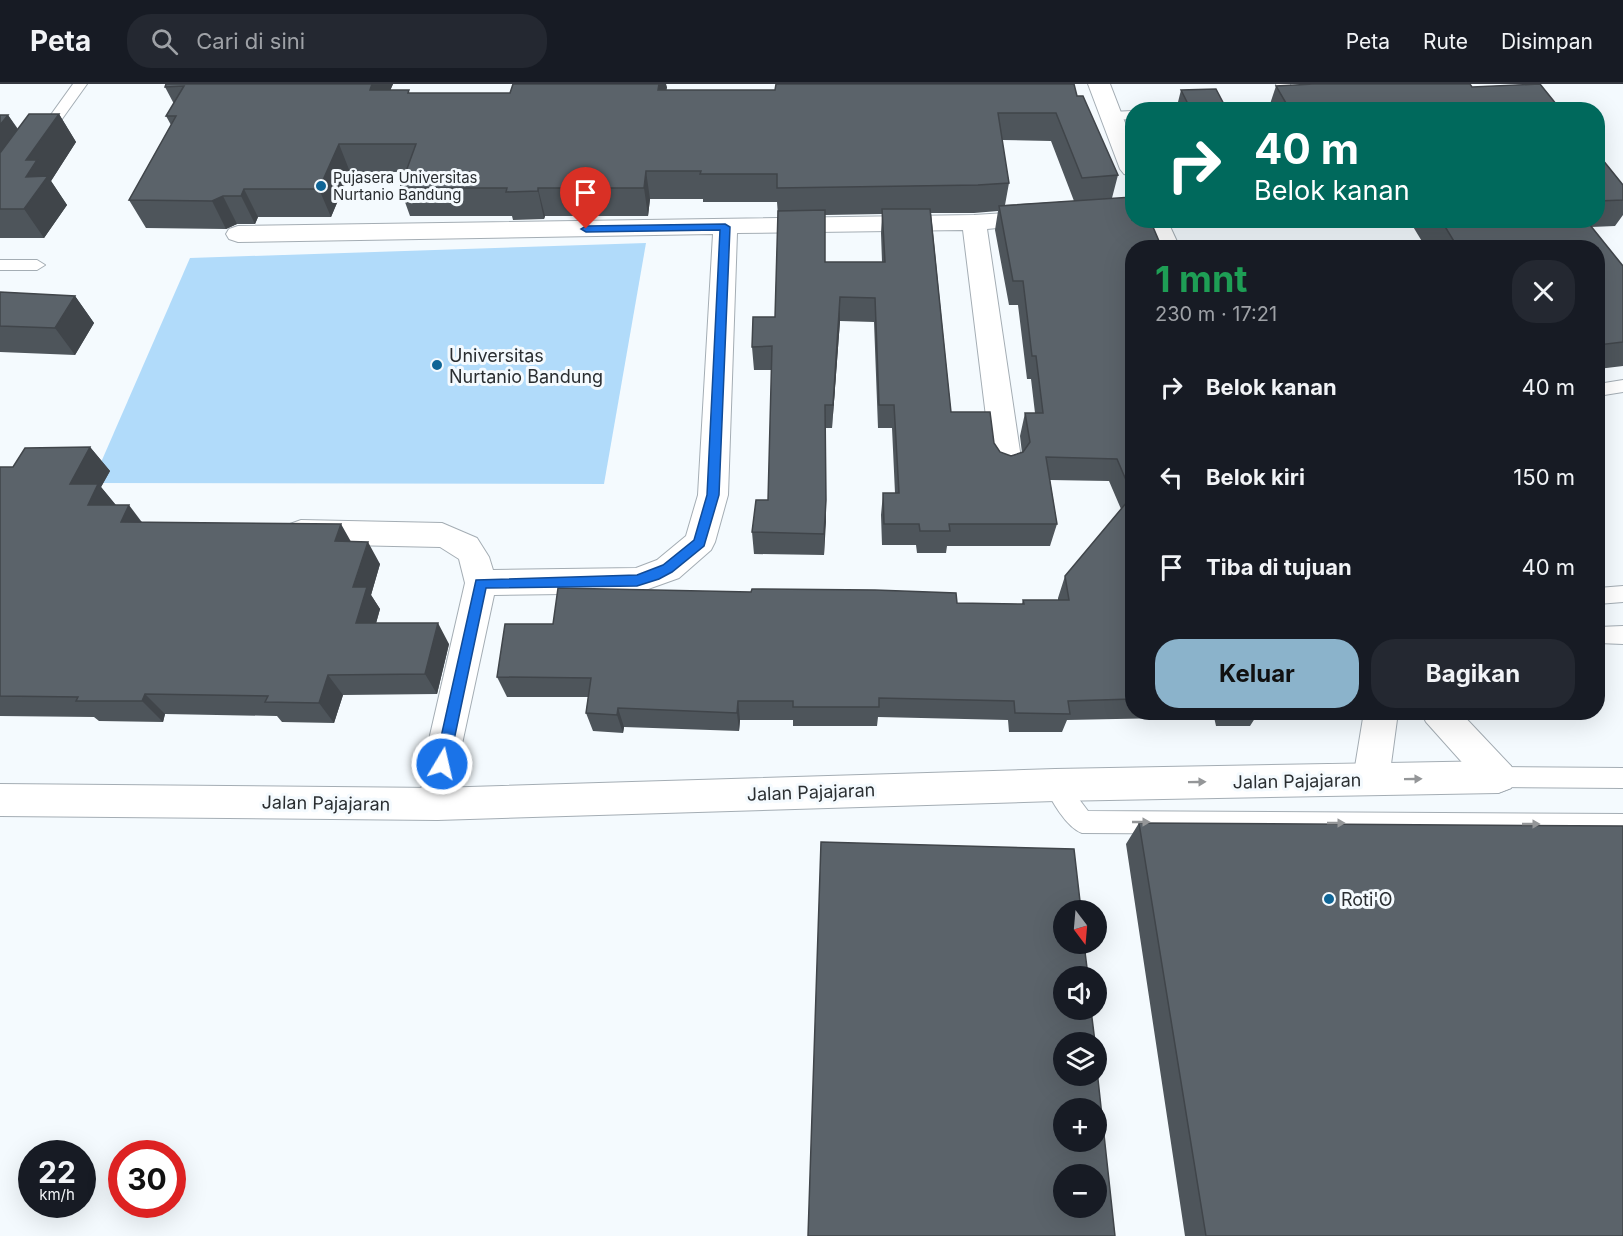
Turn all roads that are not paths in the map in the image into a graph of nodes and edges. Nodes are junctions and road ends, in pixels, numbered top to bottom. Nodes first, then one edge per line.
1 (80, 84) edge
2 (1099, 84) edge
3 (1282, 84) edge
4 (1293, 102) edge
5 (1122, 115) edge
6 (1125, 131) edge
7 (33, 149) edge
8 (1062, 216) edge
9 (974, 222) junction
10 (725, 227) junction
11 (238, 234) dead end
12 (0, 265) edge
13 (37, 265) dead end
14 (1623, 386) edge
15 (1605, 389) edge
16 (1007, 465) edge
17 (277, 531) edge
18 (481, 583) junction
19 (1623, 594) edge
20 (1605, 595) edge
21 (1605, 635) edge
22 (1623, 635) edge
23 (1380, 720) edge
24 (1445, 720) edge
25 (1498, 777) junction
26 (1623, 778) edge
27 (1371, 779) junction
28 (1055, 785) junction
29 (0, 800) edge
30 (437, 804) junction
31 (1623, 825) edge

1 - 7 lane
2 - 5 street
3 - 4 lane
5 - 6 street
8 - 9 street
9 - 10 street
9 - 16 street
10 - 11 street
10 - 18 street
12 - 13 lane
14 - 15 lane
17 - 18 street
18 - 30 street
19 - 20 lane
21 - 22 lane
23 - 27 street
24 - 25 street
25 - 26 lane, Jalan Pajajaran
27 -> 25 street, Jalan Pajajaran
28 -> 27 street, Jalan Pajajaran
28 - 30 street, Jalan Pajajaran
28 -> 31 lane
29 - 30 street, Jalan Pajajaran

